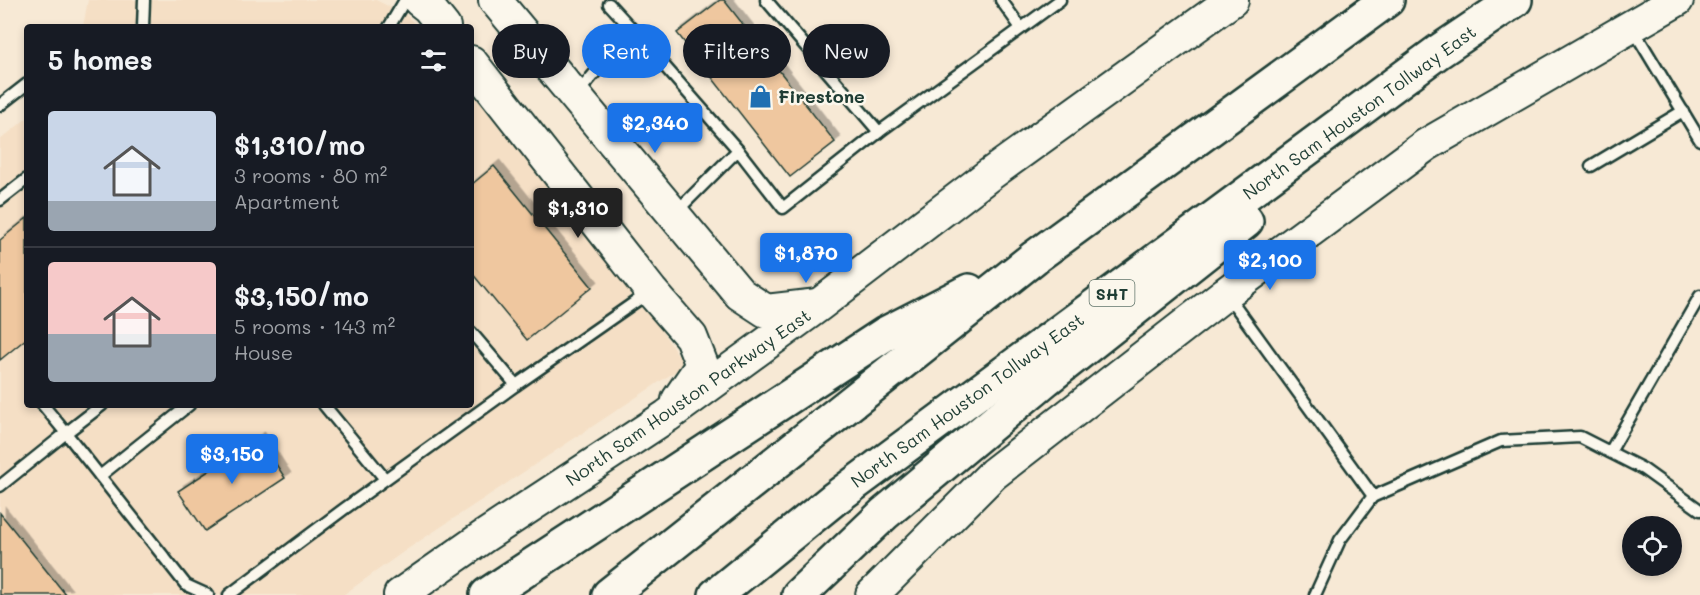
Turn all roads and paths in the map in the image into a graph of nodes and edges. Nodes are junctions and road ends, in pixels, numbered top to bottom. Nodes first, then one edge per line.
1 (144, 0) edge
2 (405, 0) edge
3 (495, 0) edge
4 (766, 0) edge
5 (1001, 0) edge
6 (1060, 0) edge
7 (1232, 0) edge
8 (1387, 0) edge
9 (1515, 0) edge
10 (1677, 0) edge
11 (609, 1) edge
12 (143, 24) edge
13 (391, 24) edge
14 (628, 24) edge
15 (1632, 26) junction
16 (1021, 28) junction
17 (1438, 52) junction
18 (474, 66) edge
19 (671, 74) edge
20 (591, 78) edge
21 (24, 86) edge
22 (575, 97) junction
23 (0, 105) edge
24 (1683, 111) junction
25 (879, 132) junction
26 (1699, 135) edge
27 (738, 150) junction
28 (1591, 166) dead end
29 (24, 181) edge
30 (0, 200) edge
31 (673, 215) junction
32 (1035, 257) junction
33 (651, 291) junction
34 (1226, 293) junction
35 (1700, 296) edge
36 (819, 305) junction
37 (474, 336) edge
38 (516, 385) junction
39 (45, 408) edge
40 (98, 408) edge
41 (185, 408) edge
42 (326, 408) edge
43 (667, 416) junction
44 (66, 433) junction
45 (1610, 452) junction
46 (100, 476) junction
47 (385, 479) junction
48 (0, 486) edge
49 (1372, 497) junction
50 (1700, 510) edge
51 (208, 595) edge
52 (229, 595) edge
53 (400, 595) edge
54 (487, 595) edge
55 (609, 595) edge
56 (716, 595) edge
57 (799, 595) edge
58 (872, 595) edge
59 (1315, 595) edge

1 - 12 lane
2 - 13 lane
3 - 22 main road
4 - 25 lane
5 - 16 lane
6 - 16 lane
7 - 36 main road, North Sam Houston Parkway East
8 - 32 highway
9 - 17 highway, North Sam Houston Tollway East / SHT
10 - 15 main road
11 - 14 lane
15 - 24 lane
15 - 34 main road
16 - 25 lane
17 - 56 highway, North Sam Houston Tollway East / SHT
17 - 57 highway
18 - 33 main road
19 - 27 lane
20 - 22 lane
21 - 23 lane
22 - 31 main road
24 - 26 lane
24 - 28 lane
25 - 27 lane
27 - 31 lane
29 - 30 lane
31 - 36 main road
32 - 54 highway
32 - 55 highway
33 - 38 lane
33 - 43 main road
34 - 49 lane
34 - 58 main road
35 - 45 lane
36 - 43 main road, North Sam Houston Parkway East
37 - 38 lane
38 - 47 lane
39 - 44 lane
40 - 44 lane
41 - 46 lane
42 - 47 lane
43 - 53 main road, North Sam Houston Parkway East
44 - 46 lane
44 - 48 lane
45 - 49 lane
45 - 50 lane
46 - 51 lane
47 - 52 lane
49 - 59 lane

